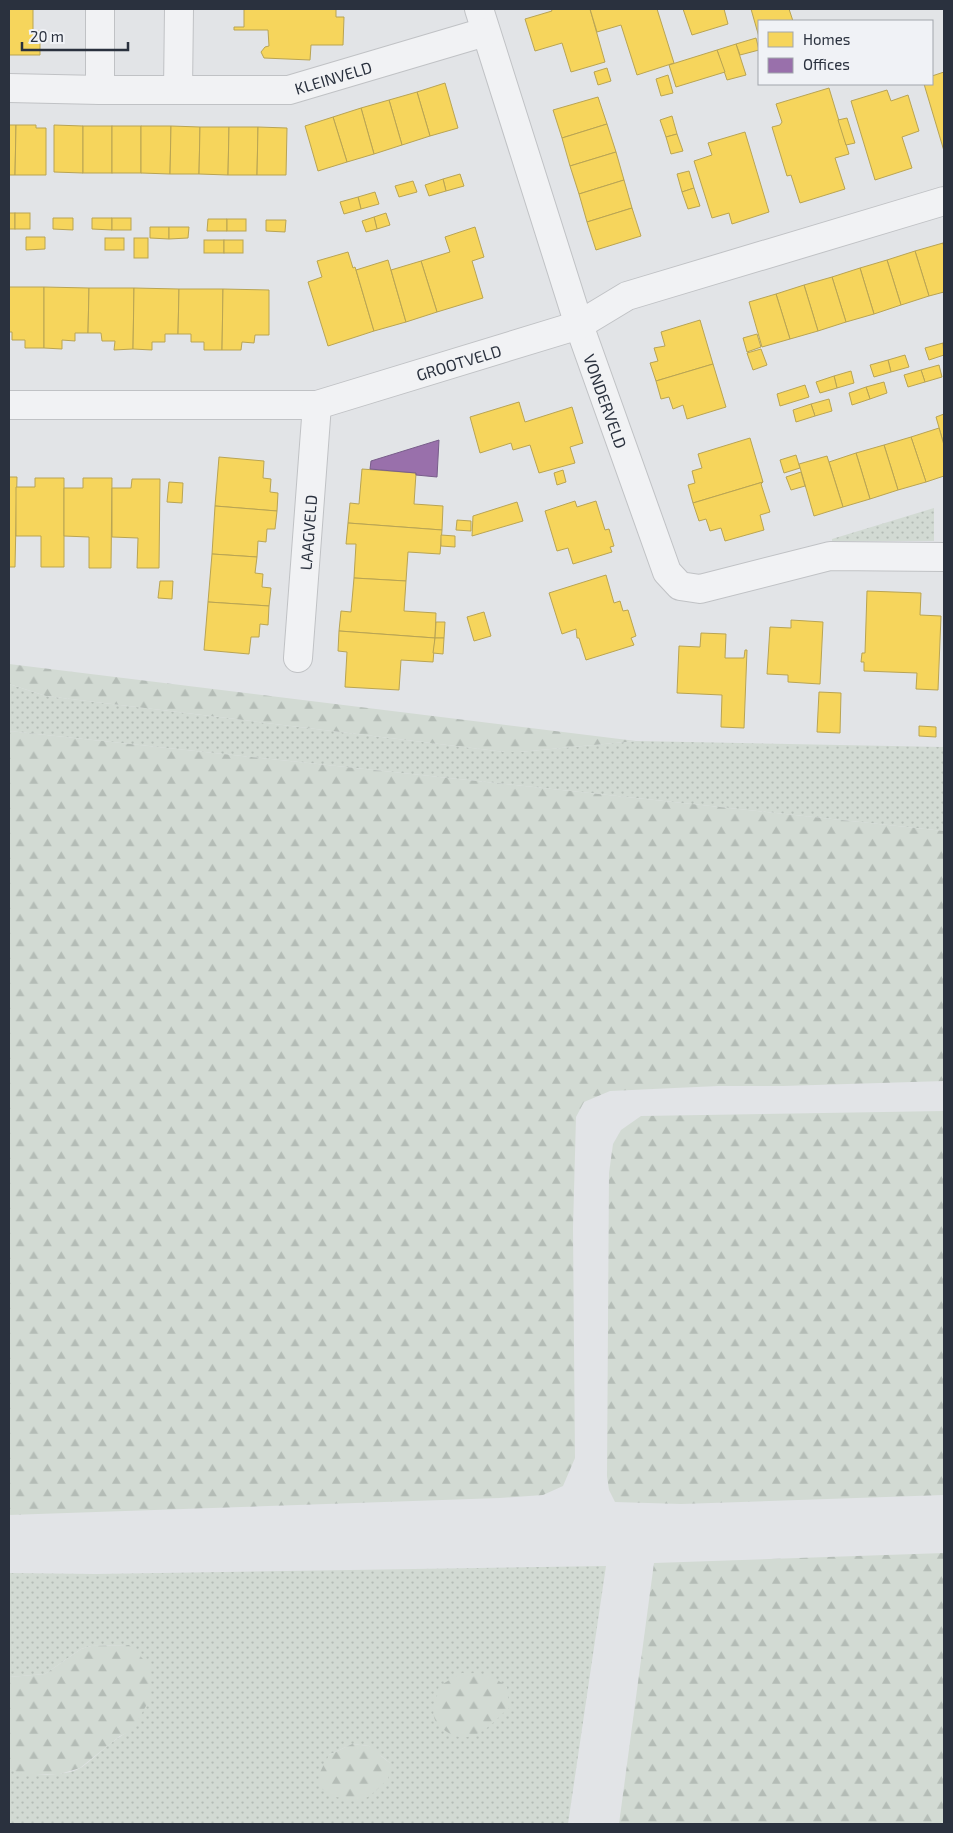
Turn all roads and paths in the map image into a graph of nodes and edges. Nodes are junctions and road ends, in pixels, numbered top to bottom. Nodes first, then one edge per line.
1 (100, 9) edge
2 (179, 9) edge
3 (482, 20) edge
4 (9, 88) edge
5 (100, 90) junction
6 (178, 90) junction
7 (944, 201) edge
8 (580, 325) junction
9 (9, 405) edge
10 (317, 406) junction
11 (944, 556) edge
12 (298, 658) dead end

1 - 5 street
2 - 6 street
3 - 6 street, KLEINVELD
3 - 8 street
4 - 5 street, KLEINVELD
5 - 6 street, KLEINVELD
7 - 8 street
8 - 10 street, GROOTVELD
8 - 11 street, VONDERVELD
9 - 10 street, GROOTVELD
10 - 12 street, LAAGVELD

